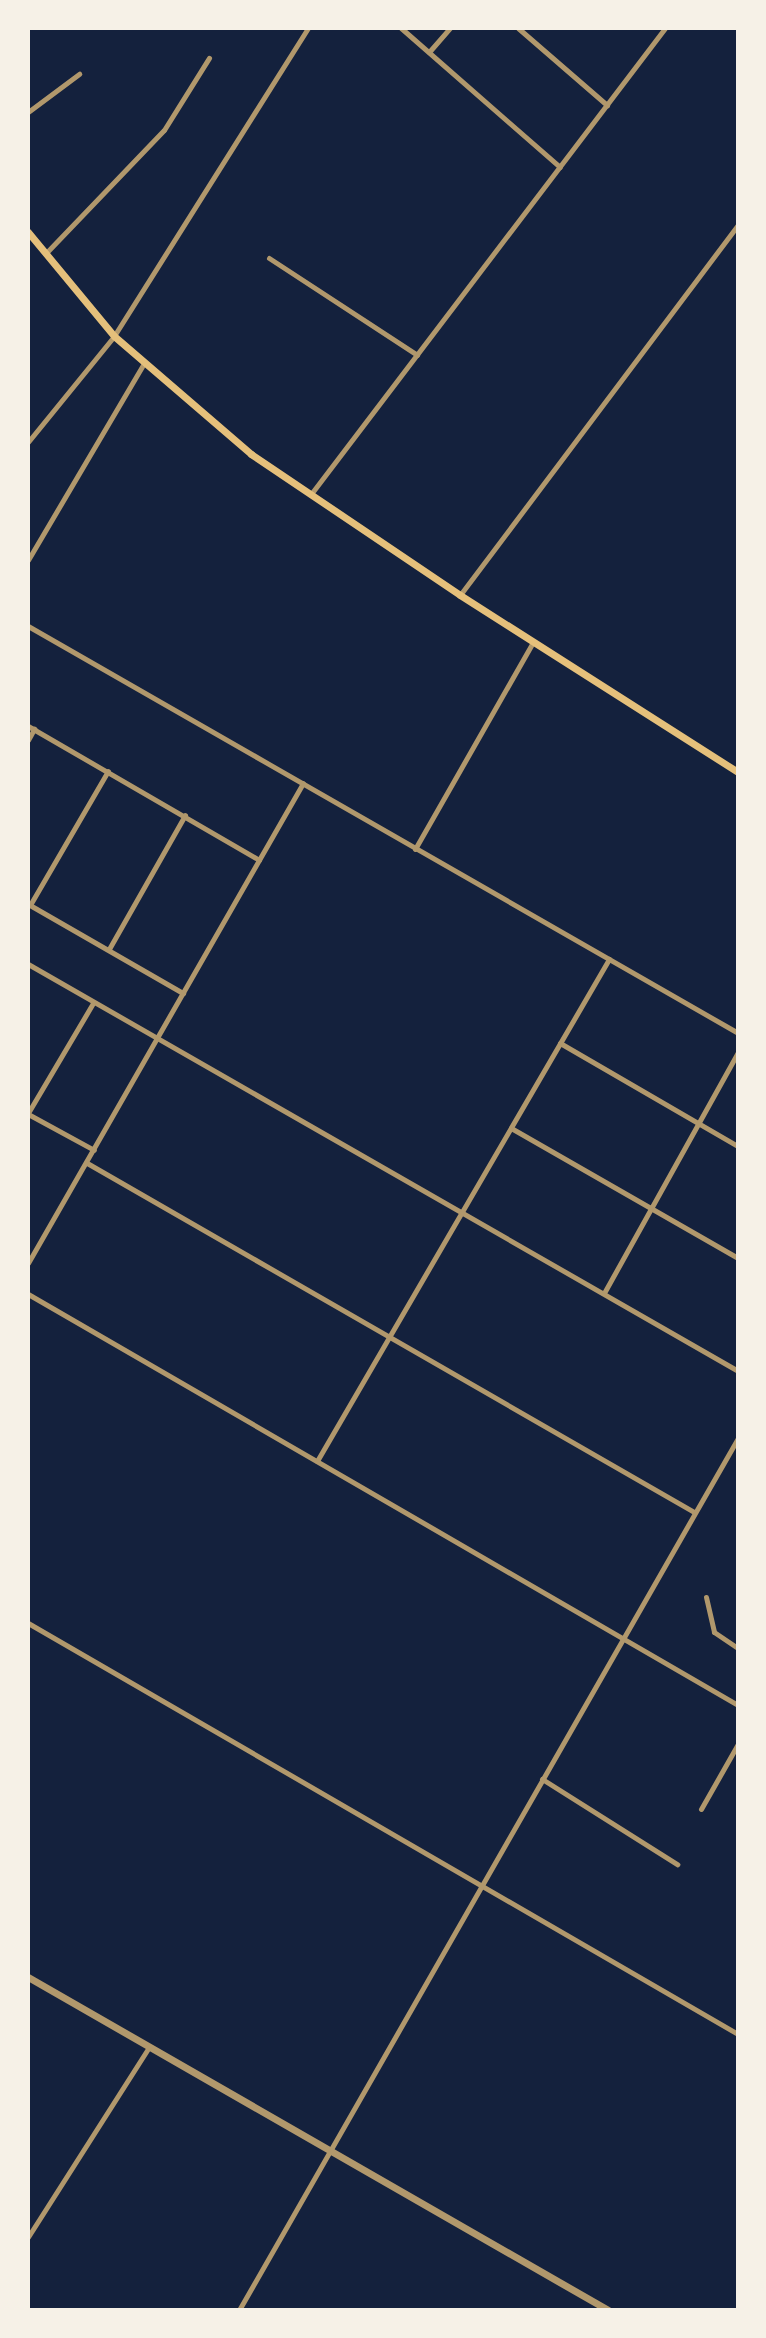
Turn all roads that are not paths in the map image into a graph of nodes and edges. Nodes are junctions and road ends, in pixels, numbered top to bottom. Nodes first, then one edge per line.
1 (308, 28) edge
2 (401, 28) edge
3 (450, 28) edge
4 (518, 28) edge
5 (665, 28) edge
6 (429, 52) junction
7 (209, 58) dead end
8 (79, 74) dead end
9 (607, 105) junction
10 (28, 112) edge
11 (560, 167) junction
12 (738, 225) edge
13 (28, 232) edge
14 (45, 254) junction
15 (269, 258) dead end
16 (114, 336) junction
17 (417, 355) junction
18 (144, 363) junction
19 (28, 442) edge
20 (311, 495) junction
21 (28, 560) edge
22 (460, 595) junction
23 (28, 626) edge
24 (533, 642) junction
25 (31, 727) edge
26 (28, 740) edge
27 (108, 771) junction
28 (738, 772) edge
29 (303, 783) junction
30 (185, 815) junction
31 (415, 849) junction
32 (259, 860) junction
33 (29, 904) edge
34 (109, 949) junction
35 (609, 959) junction
36 (28, 964) edge
37 (183, 993) junction
38 (93, 1003) junction
39 (738, 1033) edge
40 (156, 1039) junction
41 (560, 1043) junction
42 (738, 1052) edge
43 (28, 1113) edge
44 (698, 1122) junction
45 (511, 1128) junction
46 (738, 1146) edge
47 (94, 1150) junction
48 (87, 1163) junction
49 (649, 1209) junction
50 (460, 1213) junction
51 (738, 1258) edge
52 (28, 1263) edge
53 (604, 1293) junction
54 (28, 1294) edge
55 (389, 1334) junction
56 (738, 1371) edge
57 (738, 1438) edge
58 (317, 1461) junction
59 (694, 1512) junction
60 (706, 1597) dead end
61 (28, 1623) edge
62 (621, 1638) junction
63 (738, 1648) edge
64 (738, 1705) edge
65 (738, 1744) edge
66 (542, 1779) junction
67 (701, 1809) dead end
68 (677, 1864) dead end
69 (480, 1884) junction
70 (28, 1977) edge
71 (738, 2034) edge
72 (150, 2046) junction
73 (329, 2148) junction
74 (28, 2237) edge
75 (239, 2310) edge
76 (608, 2310) edge

1 - 16 street
2 - 6 street
3 - 6 street
4 - 9 street
5 - 9 street
6 - 11 street
7 - 14 street
8 - 10 street
9 - 11 street
11 - 17 street
12 - 22 street
13 - 14 main road
14 - 16 main road
15 - 17 street
16 - 18 main road
16 - 19 street
17 - 20 street
18 - 20 main road
18 - 21 street
20 - 22 main road
22 - 24 main road
23 - 29 street
24 - 28 main road
24 - 31 street
25 - 26 street
25 - 27 street
27 - 30 street
27 - 33 street
29 - 31 street
29 - 32 street
30 - 32 street
30 - 34 street
31 - 35 street
32 - 37 street
33 - 34 street
34 - 37 street
35 - 39 street
35 - 41 street
36 - 38 street
37 - 40 street
38 - 40 street
38 - 43 street
40 - 47 street
40 - 50 street
41 - 44 street
41 - 45 street
42 - 44 street
43 - 47 street
44 - 46 street
44 - 49 street
45 - 49 street
45 - 50 street
47 - 48 street
48 - 52 street
48 - 55 street
49 - 51 street
49 - 53 street
50 - 53 street
50 - 55 street
53 - 56 street
54 - 58 street
55 - 58 street
55 - 59 street
57 - 59 street
58 - 62 street
59 - 62 street
60 - 63 street
61 - 69 street
62 - 64 street
62 - 66 street
65 - 67 street
66 - 68 street
66 - 69 street
69 - 71 street
69 - 73 street
70 - 72 street
72 - 73 street
72 - 74 street
73 - 75 street
73 - 76 street

